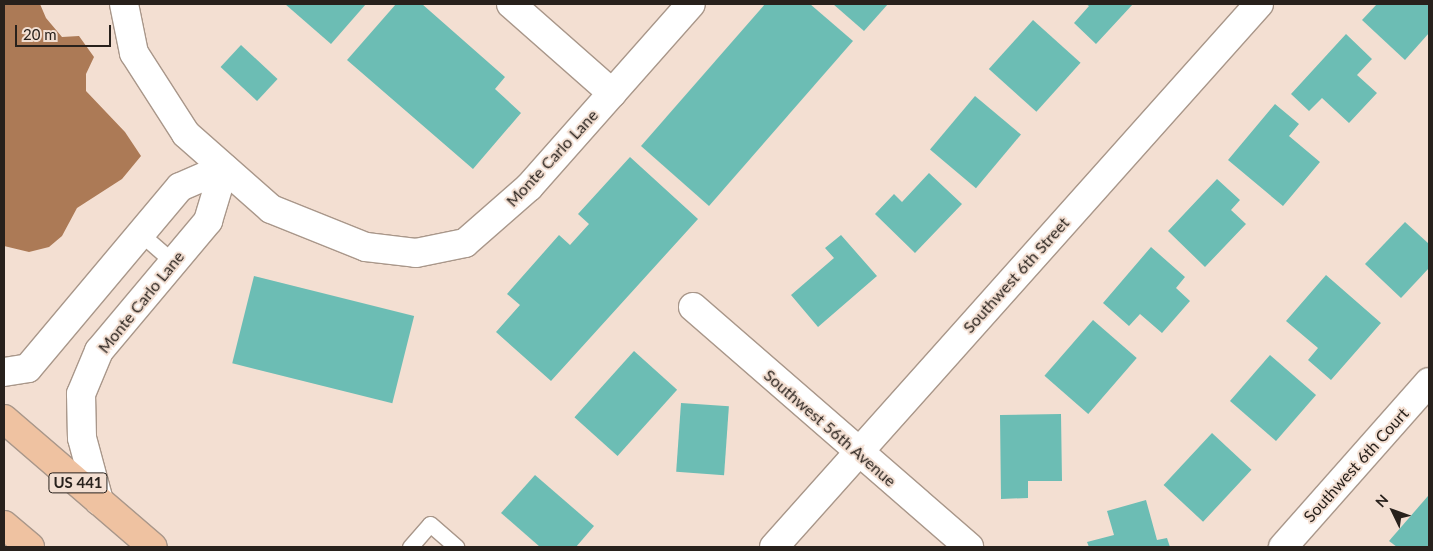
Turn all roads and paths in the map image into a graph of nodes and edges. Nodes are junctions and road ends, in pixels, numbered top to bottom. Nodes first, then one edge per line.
1 (124, 4) edge
2 (511, 4) edge
3 (691, 4) edge
4 (1259, 4) edge
5 (612, 93) junction
6 (224, 168) junction
7 (140, 233) junction
8 (174, 262) junction
9 (693, 307) dead end
10 (4, 372) edge
11 (1429, 382) edge
12 (4, 419) edge
13 (857, 453) junction
14 (99, 501) junction
15 (4, 525) edge
16 (30, 547) edge
17 (153, 547) edge
18 (410, 547) edge
19 (456, 547) edge
20 (774, 547) edge
21 (969, 547) edge
22 (1282, 547) edge

1 - 6 street
2 - 5 street
3 - 5 street, Monte Carlo Lane
4 - 13 street, Southwest 6th Street
5 - 6 street, Monte Carlo Lane
6 - 7 street
6 - 8 street, Monte Carlo Lane
7 - 8 lane
7 - 10 street
8 - 14 street, Monte Carlo Lane
9 - 13 street, Southwest 56th Avenue
11 - 22 street, Southwest 6th Court
12 - 14 main road, US 441
13 - 20 street, Southwest 6th Street
13 - 21 street, Southwest 56th Avenue
14 - 17 main road, US 441
15 - 16 main road
18 - 19 lane

